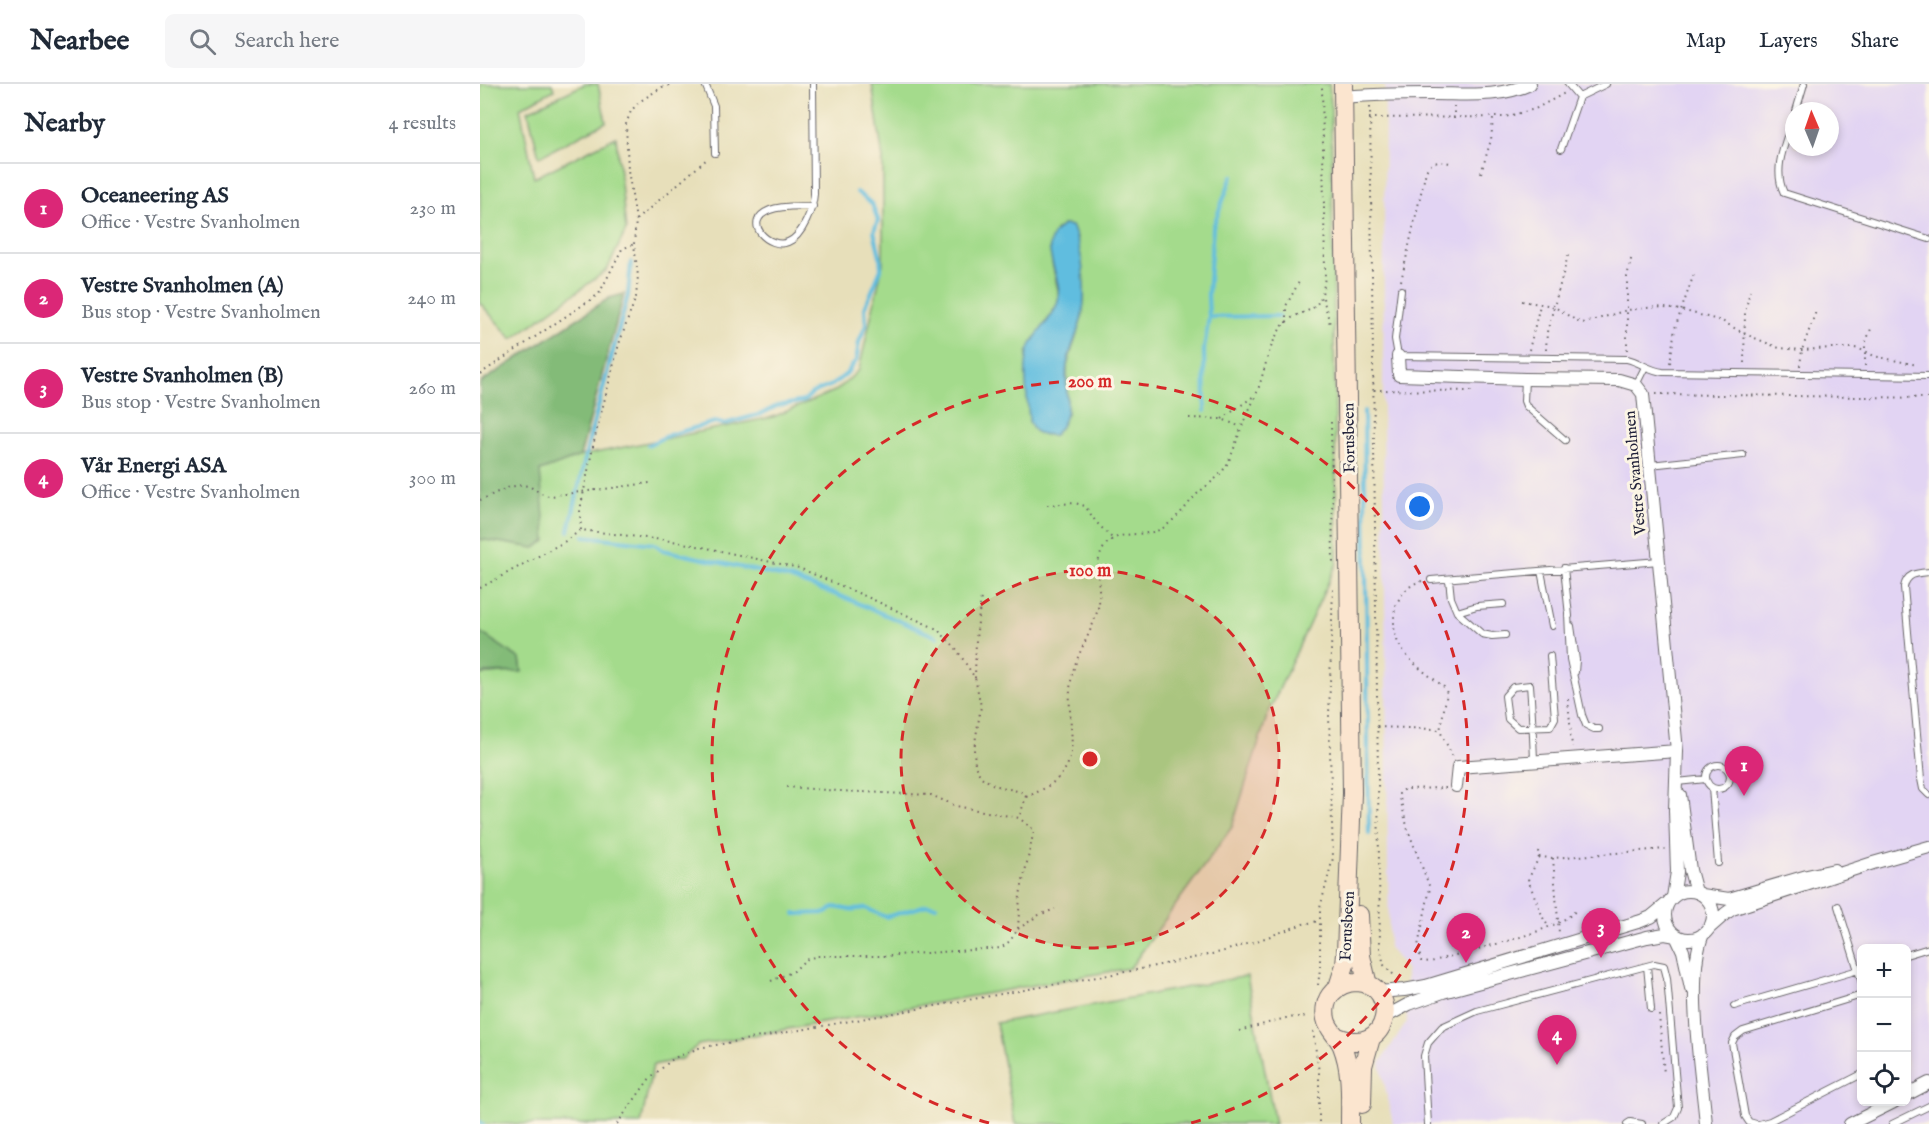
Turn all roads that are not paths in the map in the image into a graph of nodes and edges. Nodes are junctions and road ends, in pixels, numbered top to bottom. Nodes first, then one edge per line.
1 (705, 84) edge
2 (813, 84) edge
3 (1530, 84) edge
4 (1606, 84) edge
5 (1804, 84) edge
6 (1570, 86) edge
7 (1343, 90) edge
8 (1436, 90) edge
9 (1579, 97) junction
10 (1799, 102) edge
11 (1785, 145) edge
12 (1561, 148) dead end
13 (715, 153) road end
14 (813, 206) junction
15 (1929, 239) edge
16 (1401, 290) road end
17 (1398, 356) junction
18 (1645, 367) junction
19 (1929, 376) edge
20 (1525, 379) junction
21 (1636, 385) junction
22 (1565, 440) dead end
23 (1743, 455) dead end
24 (1649, 465) junction
25 (1659, 561) junction
26 (1564, 568) junction
27 (1541, 571) junction
28 (1929, 572) edge
29 (1449, 579) junction
30 (1431, 580) road end
31 (1503, 604) dead end
32 (1457, 612) junction
33 (1552, 626) dead end
34 (1505, 635) dead end
35 (1550, 656) dead end
36 (1533, 728) junction
37 (1599, 729) dead end
38 (1677, 751) junction
39 (1534, 760) junction
40 (1706, 779) junction
41 (1677, 782) junction
42 (1456, 786) road end
43 (1712, 788) junction
44 (1352, 793) junction
45 (1929, 795) edge
46 (1929, 847) edge
47 (1718, 863) dead end
48 (1873, 863) junction
49 (1699, 894) junction
50 (1670, 900) junction
51 (1838, 906) dead end
52 (1706, 932) junction
53 (1676, 936) junction
54 (1929, 948) edge
55 (1911, 953) edge
56 (1857, 963) edge
57 (1647, 966) junction
58 (1857, 970) edge
59 (1338, 987) junction
60 (1373, 988) junction
61 (1857, 997) edge
62 (1734, 1006) dead end
63 (1654, 1009) road end
64 (1696, 1012) junction
65 (1385, 1017) junction
66 (1338, 1037) junction
67 (1371, 1038) junction
68 (1857, 1077) edge
69 (1929, 1083) edge
70 (1911, 1092) edge
71 (1885, 1106) edge
72 (1929, 1106) edge
73 (1350, 1124) edge
74 (1361, 1124) edge
75 (1428, 1124) edge
76 (1627, 1124) edge
77 (1642, 1124) edge
78 (1663, 1124) edge
79 (1706, 1124) edge
80 (1757, 1124) edge
81 (1851, 1124) edge
82 (1892, 1124) edge

1 - 13 lane
2 - 14 lane
3 - 8 street
4 - 9 lane
5 - 10 lane
6 - 9 lane
7 - 8 street
7 - 44 main road, Forusbeen
9 - 12 lane
11 - 15 lane
14 - 14 lane
16 - 17 lane
17 - 18 lane
17 - 20 street, Vestre Svanholmen
18 - 19 lane
18 - 21 lane
20 - 21 street, Vestre Svanholmen
20 - 22 lane
21 - 24 street, Vestre Svanholmen
23 - 24 lane
24 - 25 street, Vestre Svanholmen
25 - 26 lane
25 - 38 street, Vestre Svanholmen
26 - 27 lane
26 - 37 lane
27 - 29 lane
27 - 33 lane
28 - 45 lane
29 - 30 lane
29 - 32 lane
31 - 32 lane
32 - 34 lane
35 - 36 lane
36 - 36 lane
36 - 39 lane
38 - 39 street
38 - 41 street, Vestre Svanholmen
39 - 42 street
40 - 41 lane
40 - 43 lane
40 - 43 lane
41 - 49 street, Vestre Svanholmen
41 - 50 street, Vestre Svanholmen
43 - 47 lane
44 - 59 main road, Forusbeen
44 - 60 main road, Forusbeen
46 - 48 street
48 - 49 street
48 - 52 street
49 - 50 street
49 - 52 street
50 - 53 street
50 - 60 street
51 - 56 lane
52 - 53 street
52 - 64 street
53 - 64 street
53 - 65 street
54 - 55 lane
57 - 63 lane
57 - 75 lane
57 - 78 lane
58 - 62 lane
59 - 60 main road
59 - 66 main road
60 - 65 main road
61 - 80 lane
64 - 79 street
65 - 67 main road
66 - 67 main road
66 - 73 main road
67 - 74 main road
68 - 80 lane
69 - 70 street
71 - 81 street
72 - 82 lane
76 - 77 lane

